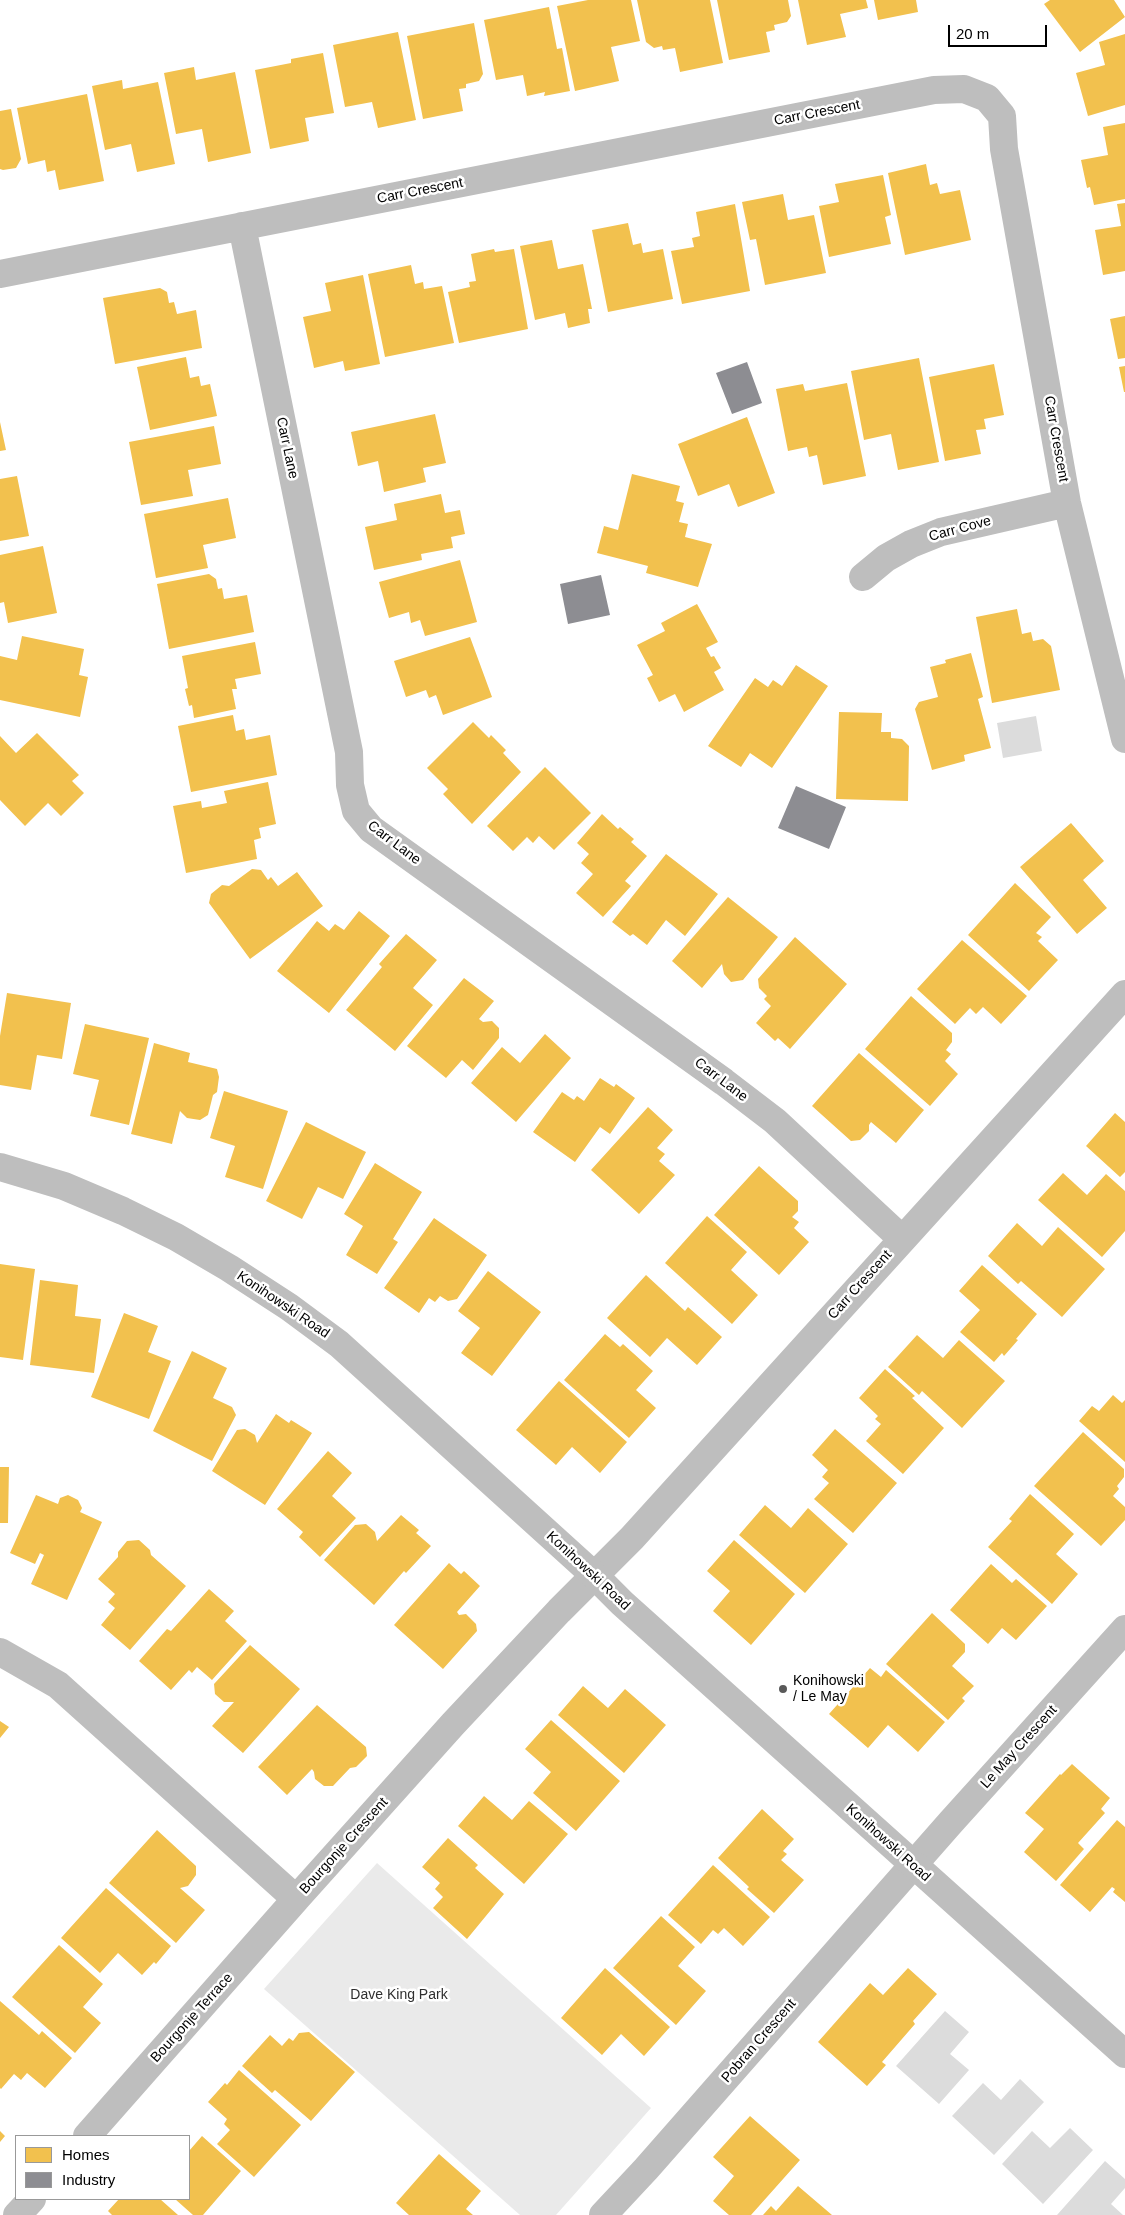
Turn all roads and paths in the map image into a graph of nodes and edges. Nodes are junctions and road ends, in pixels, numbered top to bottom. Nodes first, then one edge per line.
1 (242, 226) junction
2 (0, 274) edge
3 (1067, 503) junction
4 (864, 578) dead end
5 (1125, 739) edge
6 (1125, 994) edge
7 (0, 1166) edge
8 (902, 1239) junction
9 (595, 1576) junction
10 (1125, 1629) edge
11 (0, 1652) edge
12 (914, 1865) junction
13 (296, 1899) junction
14 (1125, 2054) edge
15 (88, 2135) edge
16 (31, 2200) edge
17 (617, 2211) edge
18 (17, 2215) edge

1 - 2 street, Carr Crescent
1 - 3 street, Carr Crescent
1 - 8 street, Carr Lane
3 - 4 street, Carr Cove
3 - 5 street, Carr Crescent
6 - 8 street, Carr Crescent
7 - 9 street, Konihowski Road
8 - 9 street, Carr Crescent
9 - 12 street, Konihowski Road
9 - 13 street, Bourgonje Crescent
10 - 12 street, Le May Crescent
11 - 13 street, Bourgonje Crescent
12 - 14 street, Konihowski Road
12 - 17 street, Pobran Crescent
13 - 15 street, Bourgonje Terrace
16 - 18 street

